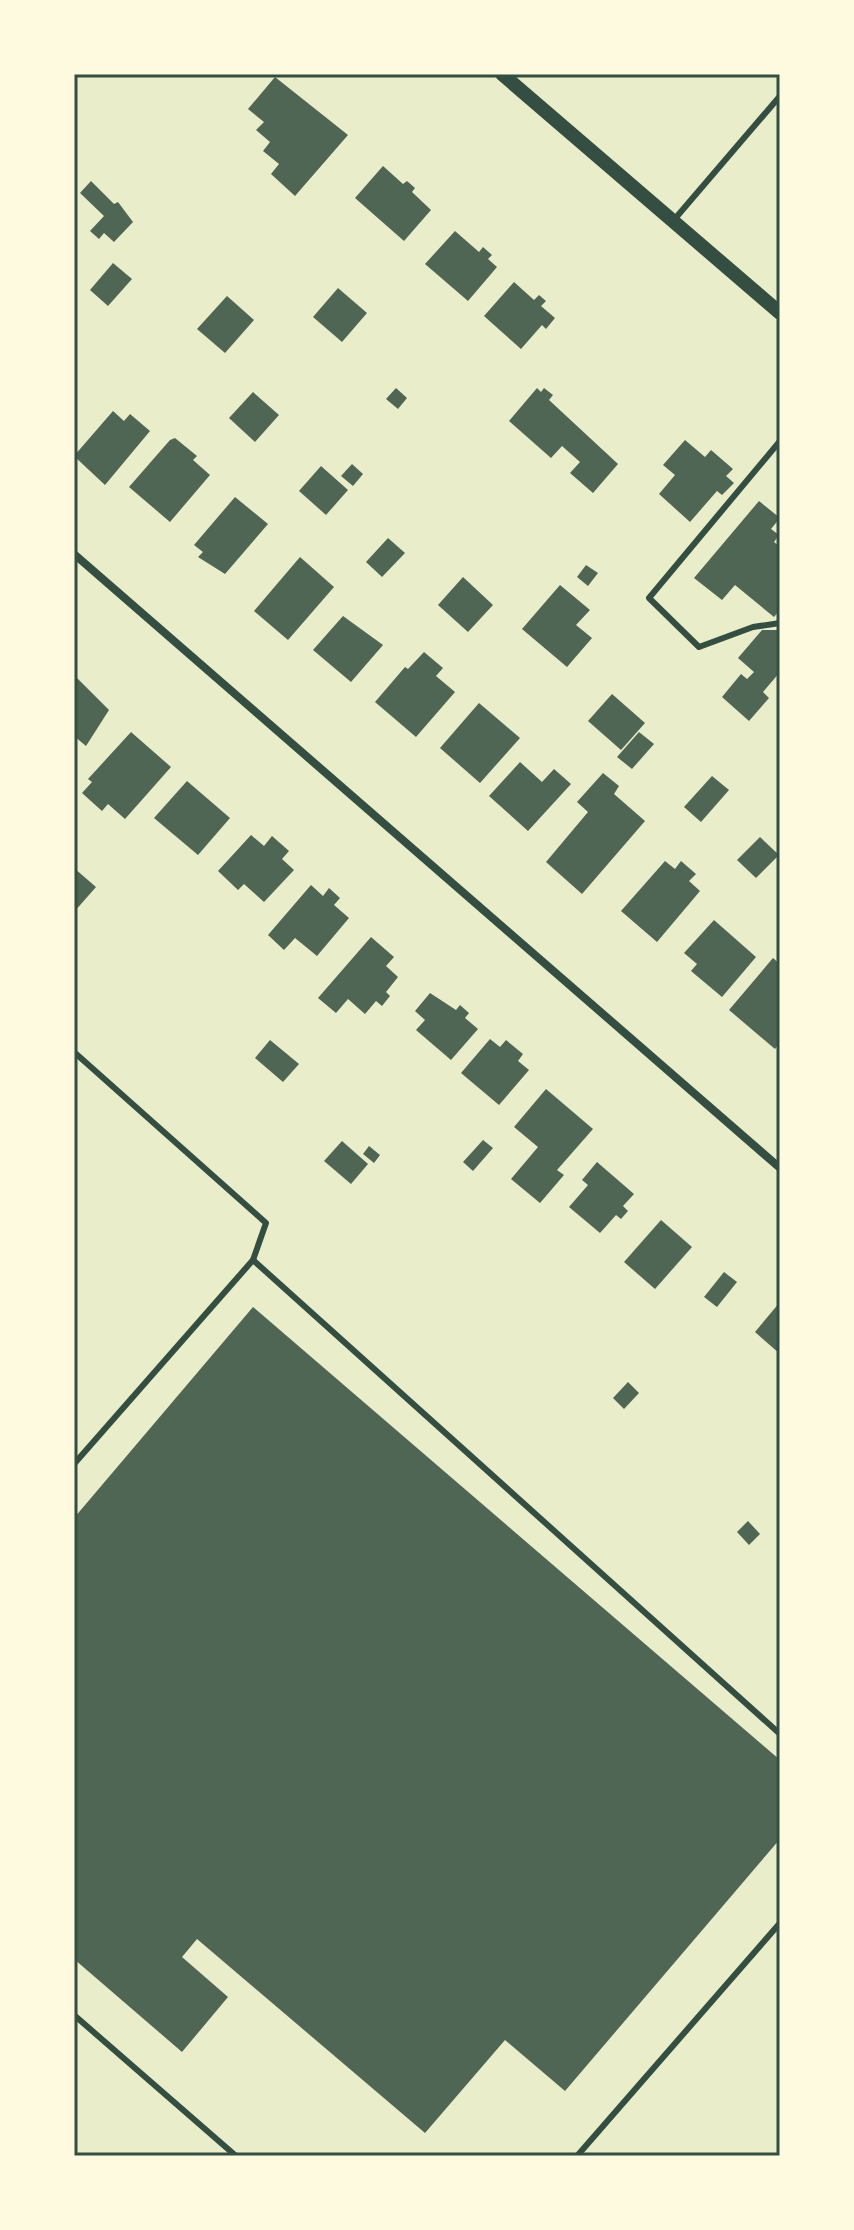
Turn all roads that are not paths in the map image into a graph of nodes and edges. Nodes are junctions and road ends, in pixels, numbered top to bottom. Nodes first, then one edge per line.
1 (502, 74) edge
2 (780, 96) edge
3 (673, 221) junction
4 (780, 313) edge
5 (780, 441) edge
6 (74, 554) edge
7 (780, 623) edge
8 (74, 1052) edge
9 (780, 1168) edge
10 (253, 1260) junction
11 (74, 1464) edge
12 (780, 1734) edge
13 (780, 1923) edge
14 (74, 2015) edge
15 (236, 2156) edge
16 (577, 2156) edge

1 - 3 street
2 - 3 lane
3 - 4 street
5 - 7 lane
6 - 9 street
8 - 10 lane
10 - 11 lane
10 - 12 lane
13 - 16 lane
14 - 15 lane

